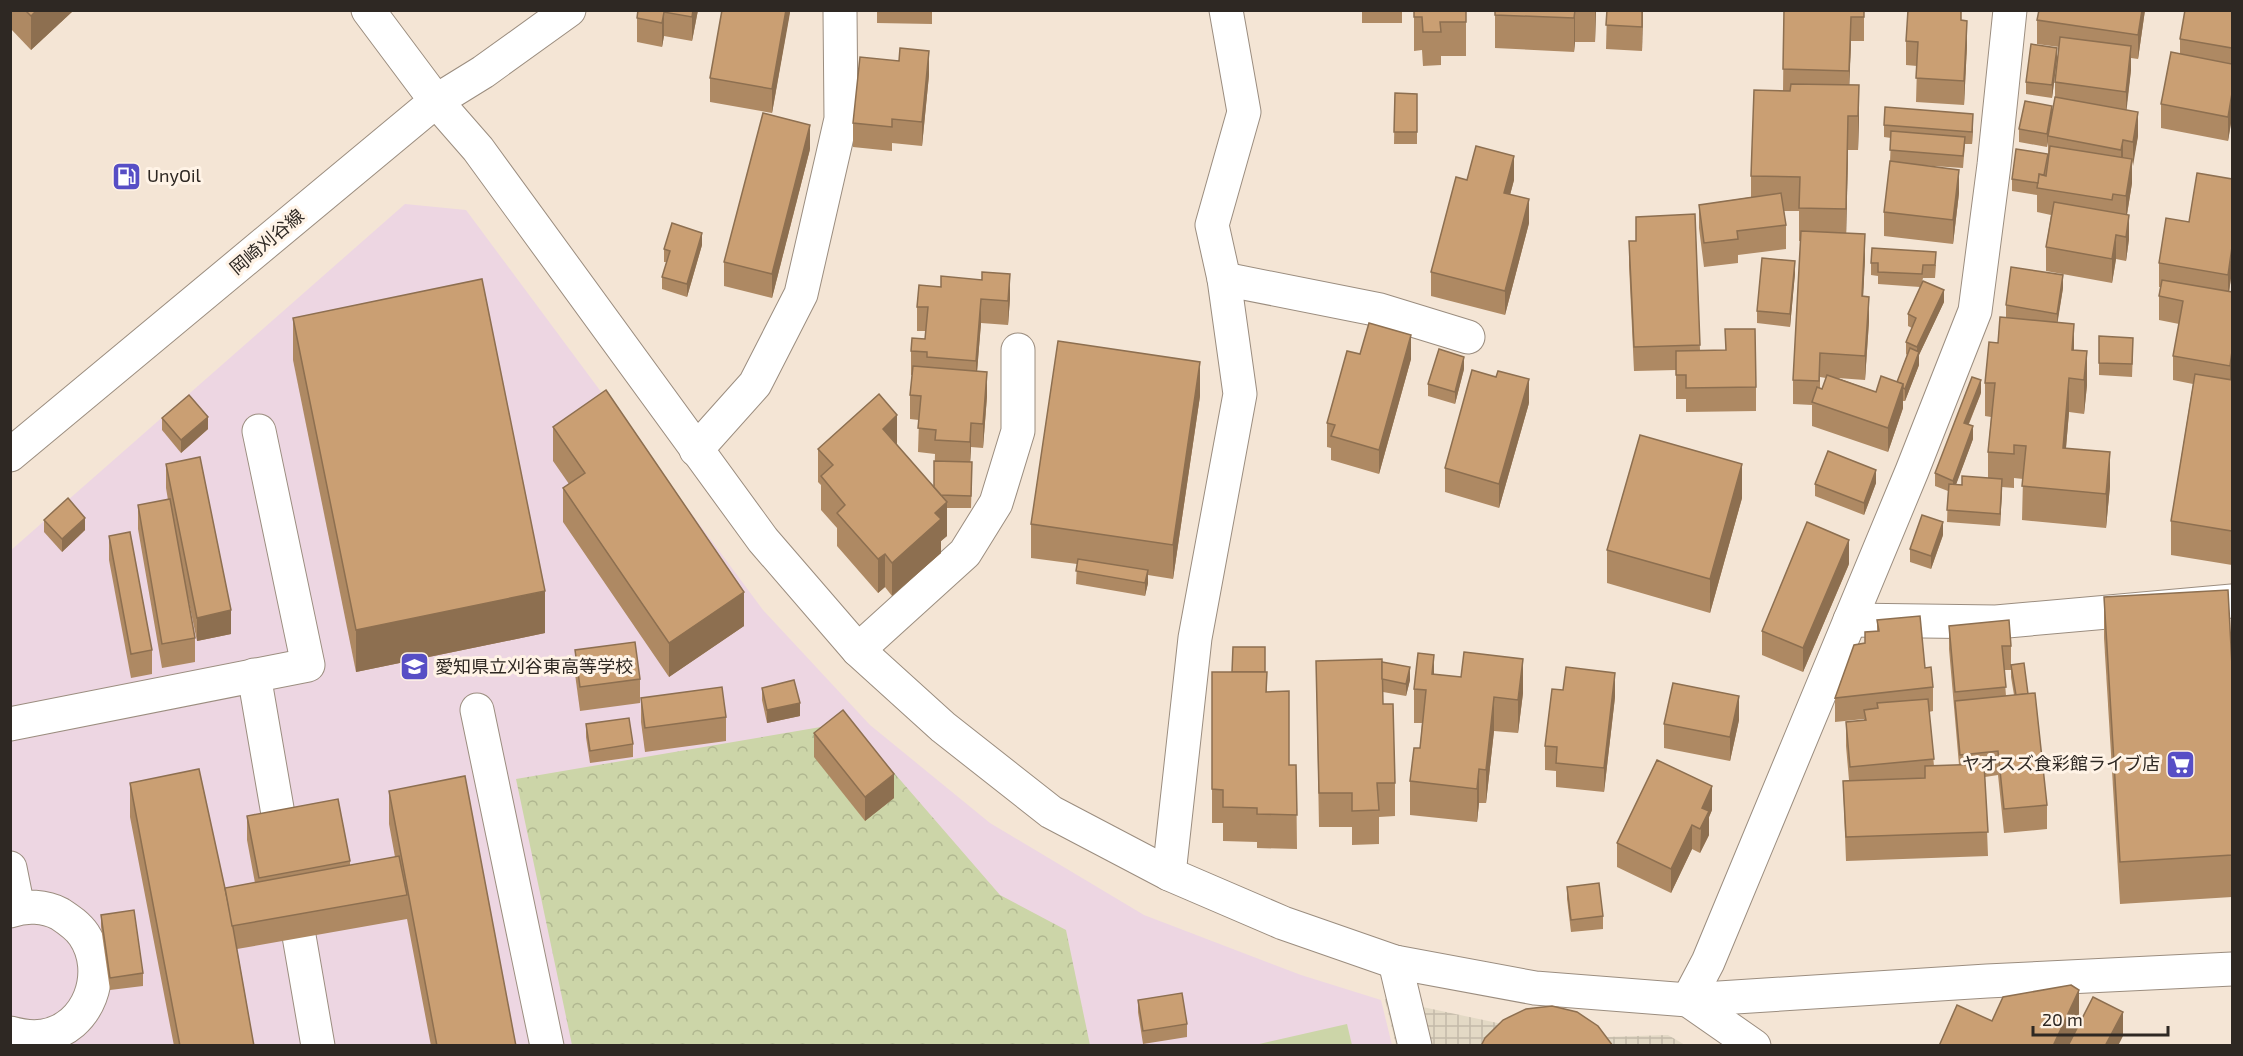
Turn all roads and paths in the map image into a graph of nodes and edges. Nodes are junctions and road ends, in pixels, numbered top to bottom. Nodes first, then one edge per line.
1 (368, 10) edge
2 (569, 10) edge
3 (840, 10) edge
4 (1226, 10) edge
5 (2010, 10) edge
6 (436, 101) junction
7 (1224, 279) junction
8 (1468, 337) dead end
9 (1018, 350) dead end
10 (259, 430) dead end
11 (696, 450) junction
12 (10, 455) edge
13 (2232, 601) edge
14 (1850, 620) junction
15 (858, 650) junction
16 (254, 675) junction
17 (477, 710) dead end
18 (10, 723) edge
19 (10, 868) edge
20 (1169, 874) junction
21 (14, 910) edge
22 (1395, 962) junction
23 (2232, 969) edge
24 (1688, 1000) junction
25 (10, 1033) edge
26 (71, 1038) edge
27 (318, 1046) edge
28 (548, 1046) edge
29 (1415, 1046) edge
30 (1754, 1046) edge

1 - 6 street
2 - 6 street, 岡崎刈谷線
3 - 11 street
4 - 7 street
5 - 14 street
6 - 11 street
6 - 12 street, 岡崎刈谷線
7 - 8 street
7 - 20 street
9 - 15 street
10 - 16 street
11 - 15 street
13 - 14 street
14 - 24 street
15 - 20 street
16 - 18 street
16 - 27 street
17 - 28 street
19 - 21 street
20 - 22 street
21 - 26 street
22 - 24 street
22 - 29 street
23 - 24 street
24 - 30 street
25 - 26 street

